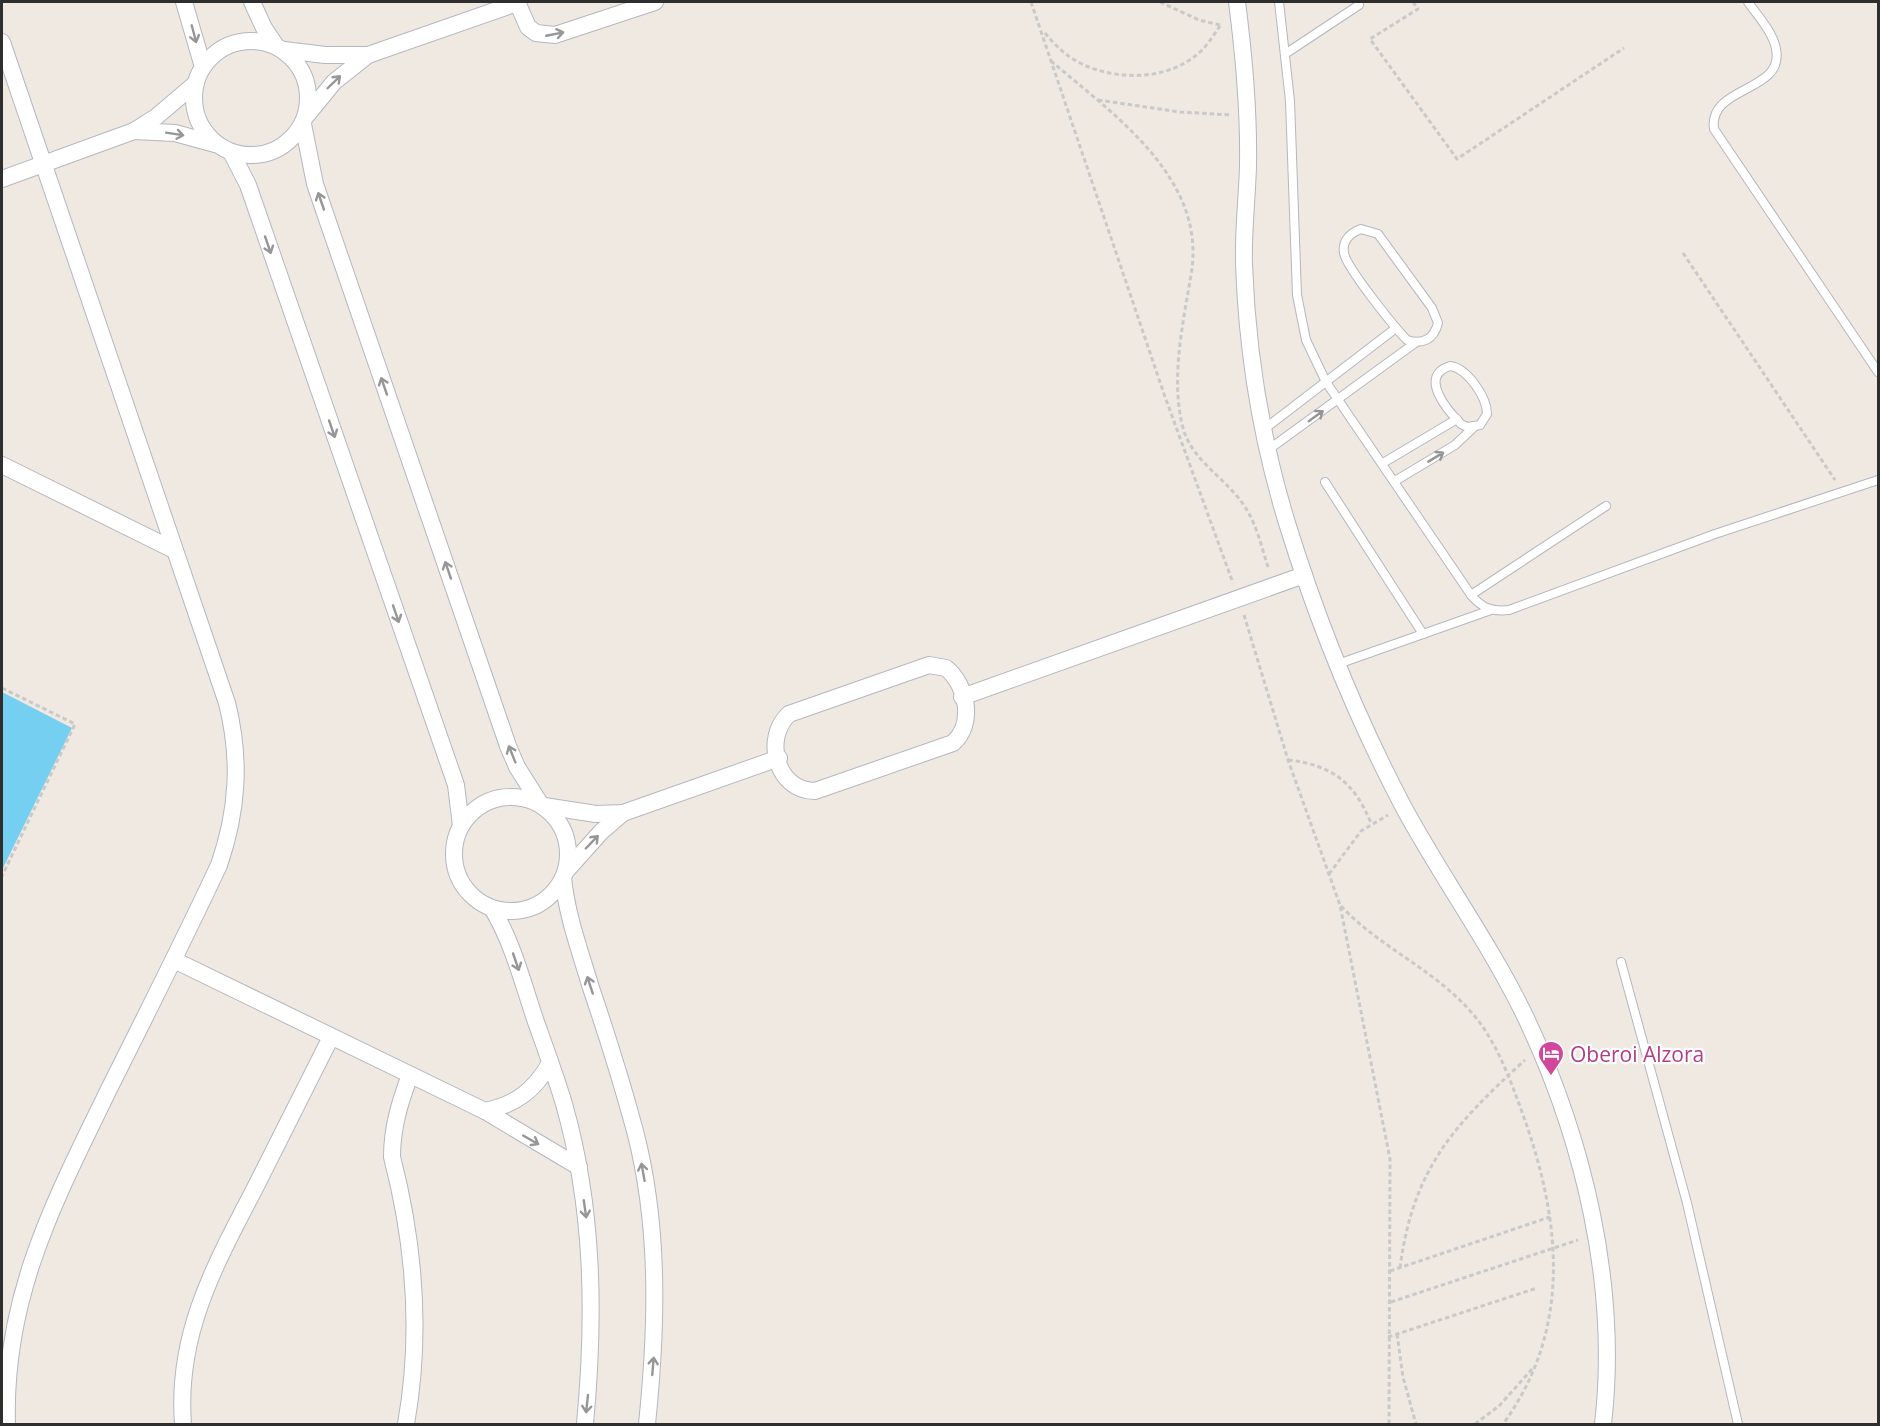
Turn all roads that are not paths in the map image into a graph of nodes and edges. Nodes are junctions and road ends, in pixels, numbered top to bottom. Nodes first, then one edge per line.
1 (184, 2) edge
2 (252, 2) edge
3 (517, 2) edge
4 (655, 2) edge
5 (1237, 2) edge
6 (1279, 2) edge
7 (1748, 2) edge
8 (1359, 4) dead end
9 (2, 42) edge
10 (279, 48) junction
11 (1285, 54) junction
12 (368, 55) junction
13 (199, 75) junction
14 (304, 120) junction
15 (134, 131) junction
16 (223, 148) junction
17 (43, 164) junction
18 (2, 179) edge
19 (1396, 328) junction
20 (1415, 343) junction
21 (1878, 372) edge
22 (1326, 382) junction
23 (1338, 400) junction
24 (1456, 420) junction
25 (1474, 427) junction
26 (1263, 430) junction
27 (1268, 450) junction
28 (1383, 463) junction
29 (2, 465) edge
30 (1878, 480) edge
31 (1325, 482) dead end
32 (1395, 482) junction
33 (1606, 506) dead end
34 (174, 549) junction
35 (1304, 575) junction
36 (1471, 595) junction
37 (1491, 610) junction
38 (1424, 634) junction
39 (1338, 664) junction
40 (962, 696) junction
41 (779, 758) junction
42 (542, 806) junction
43 (622, 813) junction
44 (460, 826) junction
45 (564, 876) junction
46 (492, 908) junction
47 (174, 960) junction
48 (1622, 962) dead end
49 (331, 1037) junction
50 (550, 1063) junction
51 (410, 1075) junction
52 (485, 1111) junction
53 (579, 1167) junction
54 (7, 1332) edge
55 (7, 1425) edge
56 (183, 1425) edge
57 (406, 1425) edge
58 (585, 1425) edge
59 (647, 1425) edge
60 (1603, 1425) edge
61 (1738, 1425) edge

1 -> 13 street
2 - 10 street
3 -> 4 street
3 - 12 street
5 - 26 street
6 - 11 lane
7 - 21 lane
8 - 11 lane
9 - 17 street
10 - 12 street
10 - 13 street
10 - 14 street
11 - 22 lane
14 -> 12 street
13 - 15 street
13 - 16 street
14 - 16 street
42 -> 14 street
15 -> 16 street
15 - 17 street
16 -> 44 street
17 - 18 street
17 - 34 street
19 - 20 lane
19 - 20 lane
19 - 22 lane
20 - 23 lane
22 - 23 lane
22 - 26 lane
27 -> 23 lane
23 - 28 lane
24 - 25 lane
24 - 25 lane
24 - 28 lane
32 -> 25 lane
26 - 27 street
27 - 35 street
28 - 32 lane
29 - 34 street
30 - 37 lane
31 - 38 lane
32 - 36 lane
33 - 36 lane
34 - 47 street
35 - 39 street
35 - 40 street
36 - 37 lane
37 - 38 lane
38 - 39 lane
39 - 60 street
40 - 41 street
40 - 41 street
41 - 43 street
42 - 43 street
42 - 44 street
42 - 45 street
45 -> 43 street
44 - 46 street
45 - 46 street
59 -> 45 street
46 -> 50 street
47 - 49 street
47 - 54 street
48 - 61 lane
49 - 51 street
49 - 56 street
50 - 52 street
50 - 53 street
51 - 52 street
51 - 57 street
52 -> 53 street
53 -> 58 street
54 - 55 street

